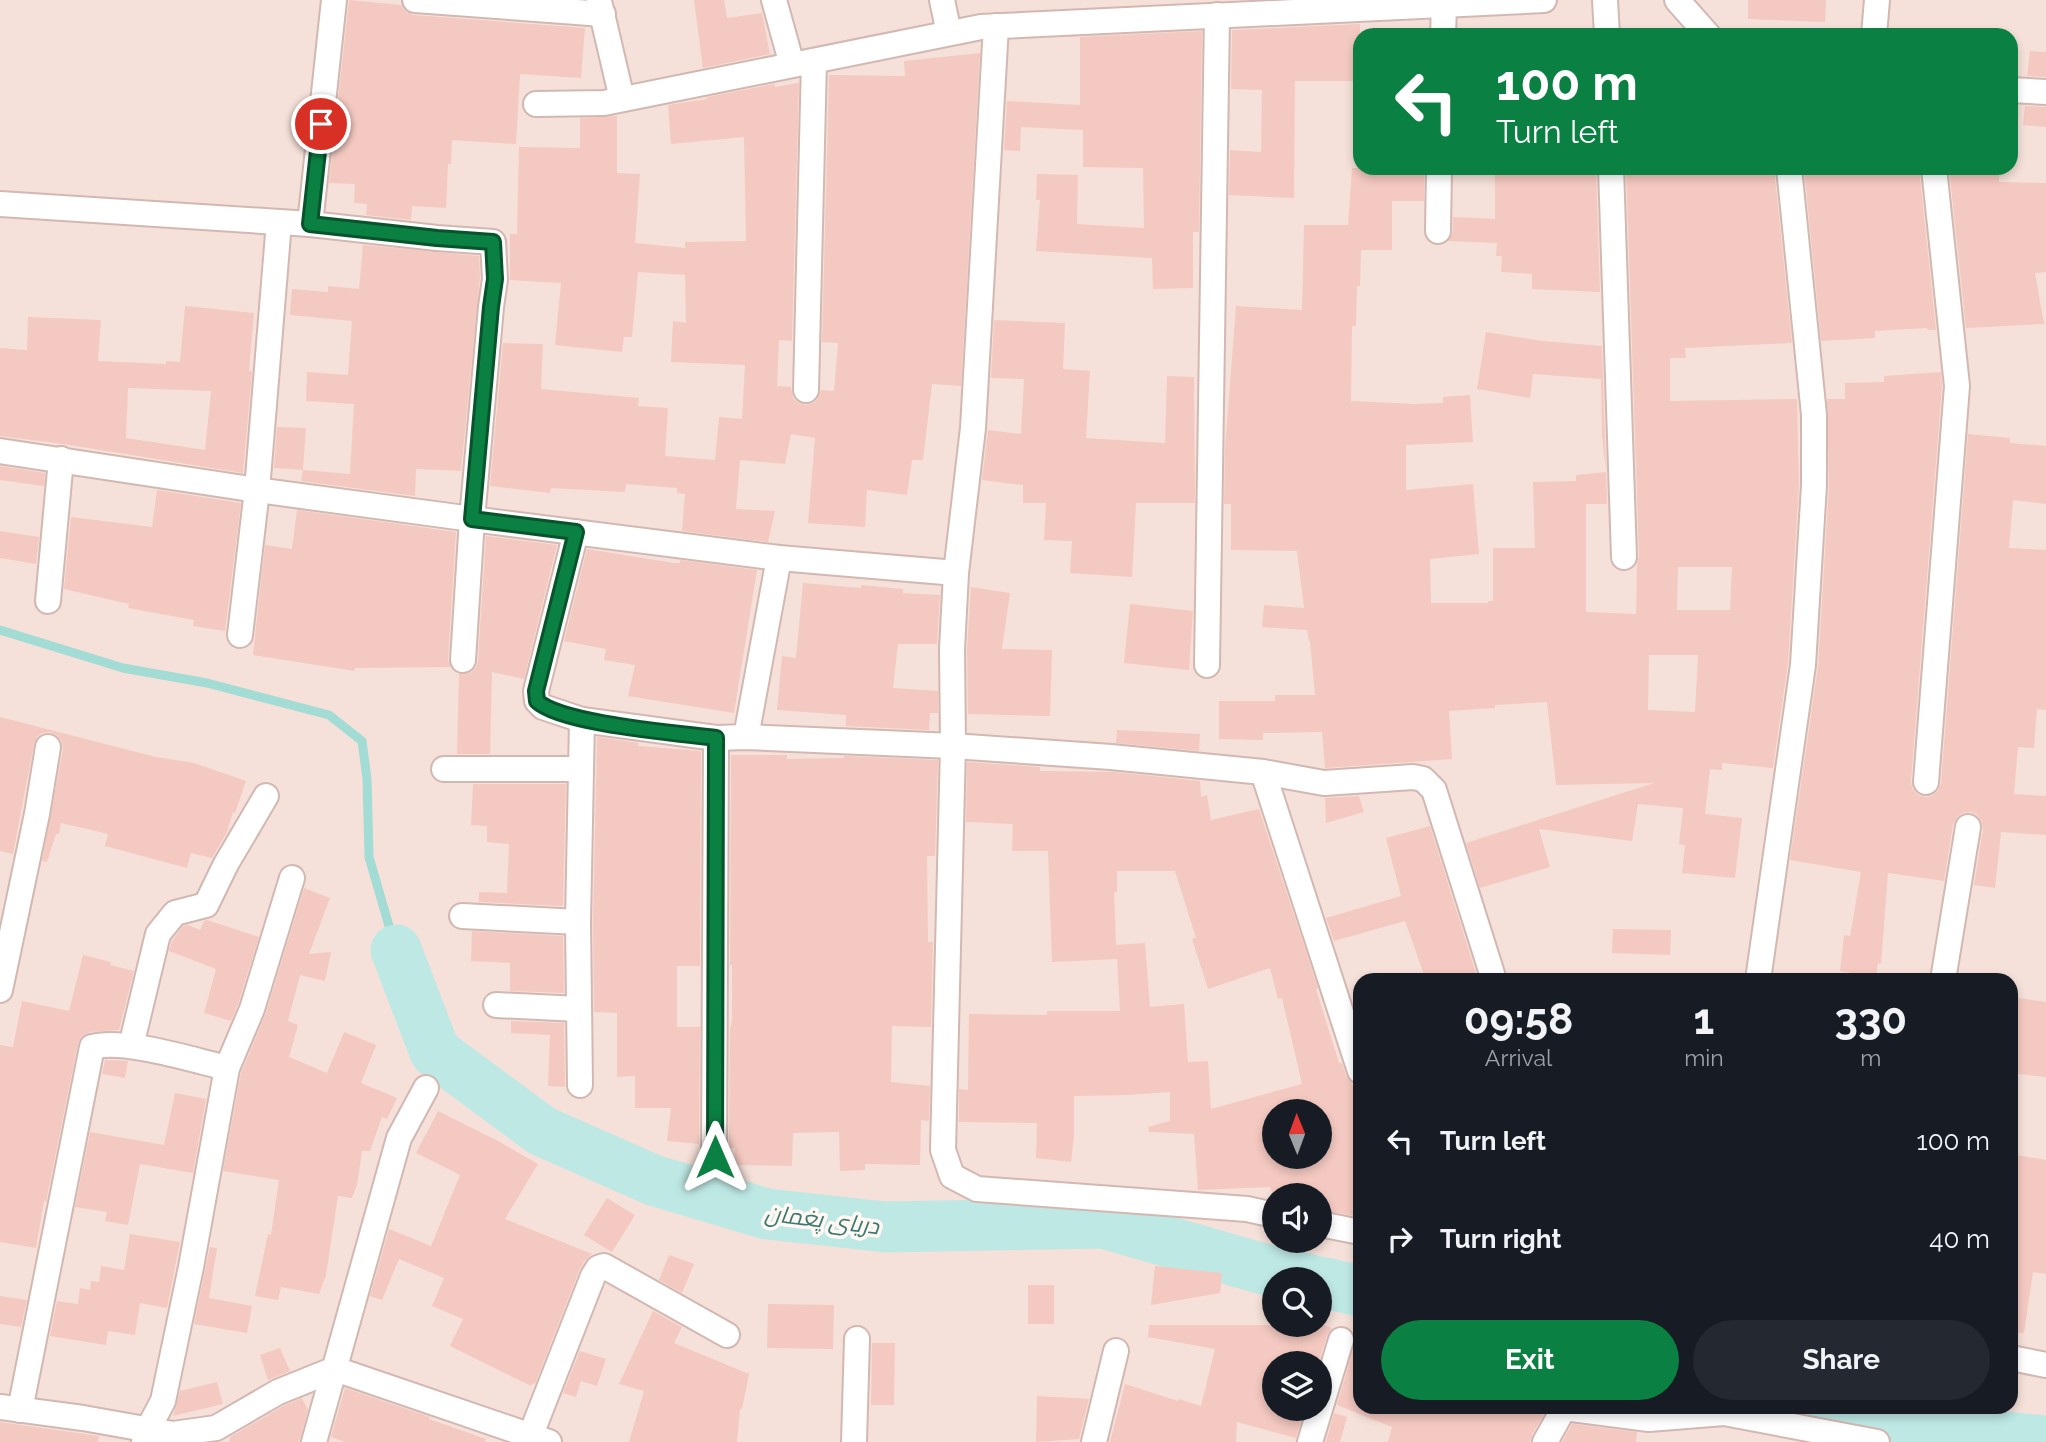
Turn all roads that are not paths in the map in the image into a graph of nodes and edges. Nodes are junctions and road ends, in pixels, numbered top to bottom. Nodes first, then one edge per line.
1 (334, 0) edge
2 (415, 0) edge
3 (774, 0) edge
4 (942, 0) edge
5 (1544, 0) edge
6 (1605, 0) edge
7 (1677, 0) edge
8 (1702, 0) edge
9 (1877, 0) edge
10 (1415, 3) edge
11 (1444, 5) junction
12 (601, 7) edge
13 (1217, 15) junction
14 (996, 26) junction
15 (1443, 28) edge
16 (1606, 28) edge
17 (1701, 28) edge
18 (1704, 28) edge
19 (1875, 28) edge
20 (949, 33) junction
21 (803, 63) junction
22 (2018, 90) edge
23 (2046, 92) edge
24 (622, 99) junction
25 (536, 104) dead end
26 (1439, 175) edge
27 (1611, 175) edge
28 (1790, 175) edge
29 (1935, 175) edge
30 (0, 204) edge
31 (279, 222) junction
32 (310, 224) junction
33 (1438, 231) dead end
34 (806, 390) dead end
35 (0, 451) edge
36 (61, 459) junction
37 (257, 490) junction
38 (472, 519) junction
39 (576, 532) junction
40 (1625, 556) dead end
41 (779, 558) junction
42 (957, 573) junction
43 (48, 601) dead end
44 (240, 635) dead end
45 (463, 660) dead end
46 (1207, 665) dead end
47 (582, 720) junction
48 (746, 737) junction
49 (716, 738) junction
50 (953, 746) junction
51 (48, 747) dead end
52 (444, 769) dead end
53 (581, 769) junction
54 (1263, 772) junction
55 (1926, 782) dead end
56 (266, 796) dead end
57 (1968, 827) dead end
58 (292, 878) dead end
59 (462, 916) dead end
60 (578, 922) junction
61 (1492, 973) edge
62 (1759, 973) edge
63 (1944, 973) edge
64 (0, 990) edge
65 (496, 1005) dead end
66 (579, 1009) junction
67 (131, 1046) junction
68 (1353, 1049) edge
69 (227, 1068) junction
70 (580, 1086) dead end
71 (426, 1088) dead end
72 (715, 1157) dead end
73 (1262, 1212) edge
74 (1332, 1226) edge
75 (1353, 1231) edge
76 (727, 1335) dead end
77 (857, 1339) dead end
78 (1341, 1340) dead end
79 (1116, 1351) dead end
80 (2018, 1359) edge
81 (2046, 1364) edge
82 (335, 1369) junction
83 (10, 1408) edge
84 (1561, 1414) edge
85 (1610, 1414) edge
86 (1711, 1414) edge
87 (1729, 1414) edge
88 (146, 1436) edge
89 (536, 1440) edge
90 (314, 1442) edge
91 (854, 1442) edge
92 (1094, 1442) edge
93 (1310, 1442) edge
94 (1545, 1442) edge
95 (1877, 1442) edge

1 - 32 street
2 - 12 street
3 - 21 street
4 - 20 street
5 - 11 street
6 - 16 street
7 - 17 street
8 - 18 street
9 - 19 street
10 - 11 street
10 - 13 street
11 - 15 street
12 - 24 street
13 - 14 street
13 - 46 street
14 - 20 street
14 - 42 street
20 - 21 street
21 - 24 street
21 - 34 street
22 - 23 street
24 - 25 street
26 - 33 street
27 - 40 street
28 - 62 street
29 - 55 street
30 - 31 street
31 - 32 street
31 - 37 street
32 - 38 street
35 - 36 street
36 - 37 street
36 - 43 street
37 - 38 street
37 - 44 street
38 - 39 street
38 - 45 street
39 - 41 street
39 - 47 street
41 - 42 street
41 - 48 street
42 - 50 street
47 - 49 street
47 - 53 street
48 - 49 street
48 - 50 street
49 - 72 street
50 - 54 street
50 - 73 street
51 - 64 street
52 - 53 street
53 - 60 street
54 - 61 street
54 - 68 street
56 - 67 street
57 - 63 street
58 - 69 street
59 - 60 street
60 - 66 street
65 - 66 street
66 - 70 street
67 - 69 street
67 - 83 street
69 - 88 street
71 - 82 street
74 - 75 street
76 - 89 street
77 - 91 street
78 - 93 street
79 - 92 street
80 - 81 street
82 - 88 street
82 - 89 street
82 - 90 street
83 - 88 street
84 - 94 street
85 - 86 street
87 - 95 street

